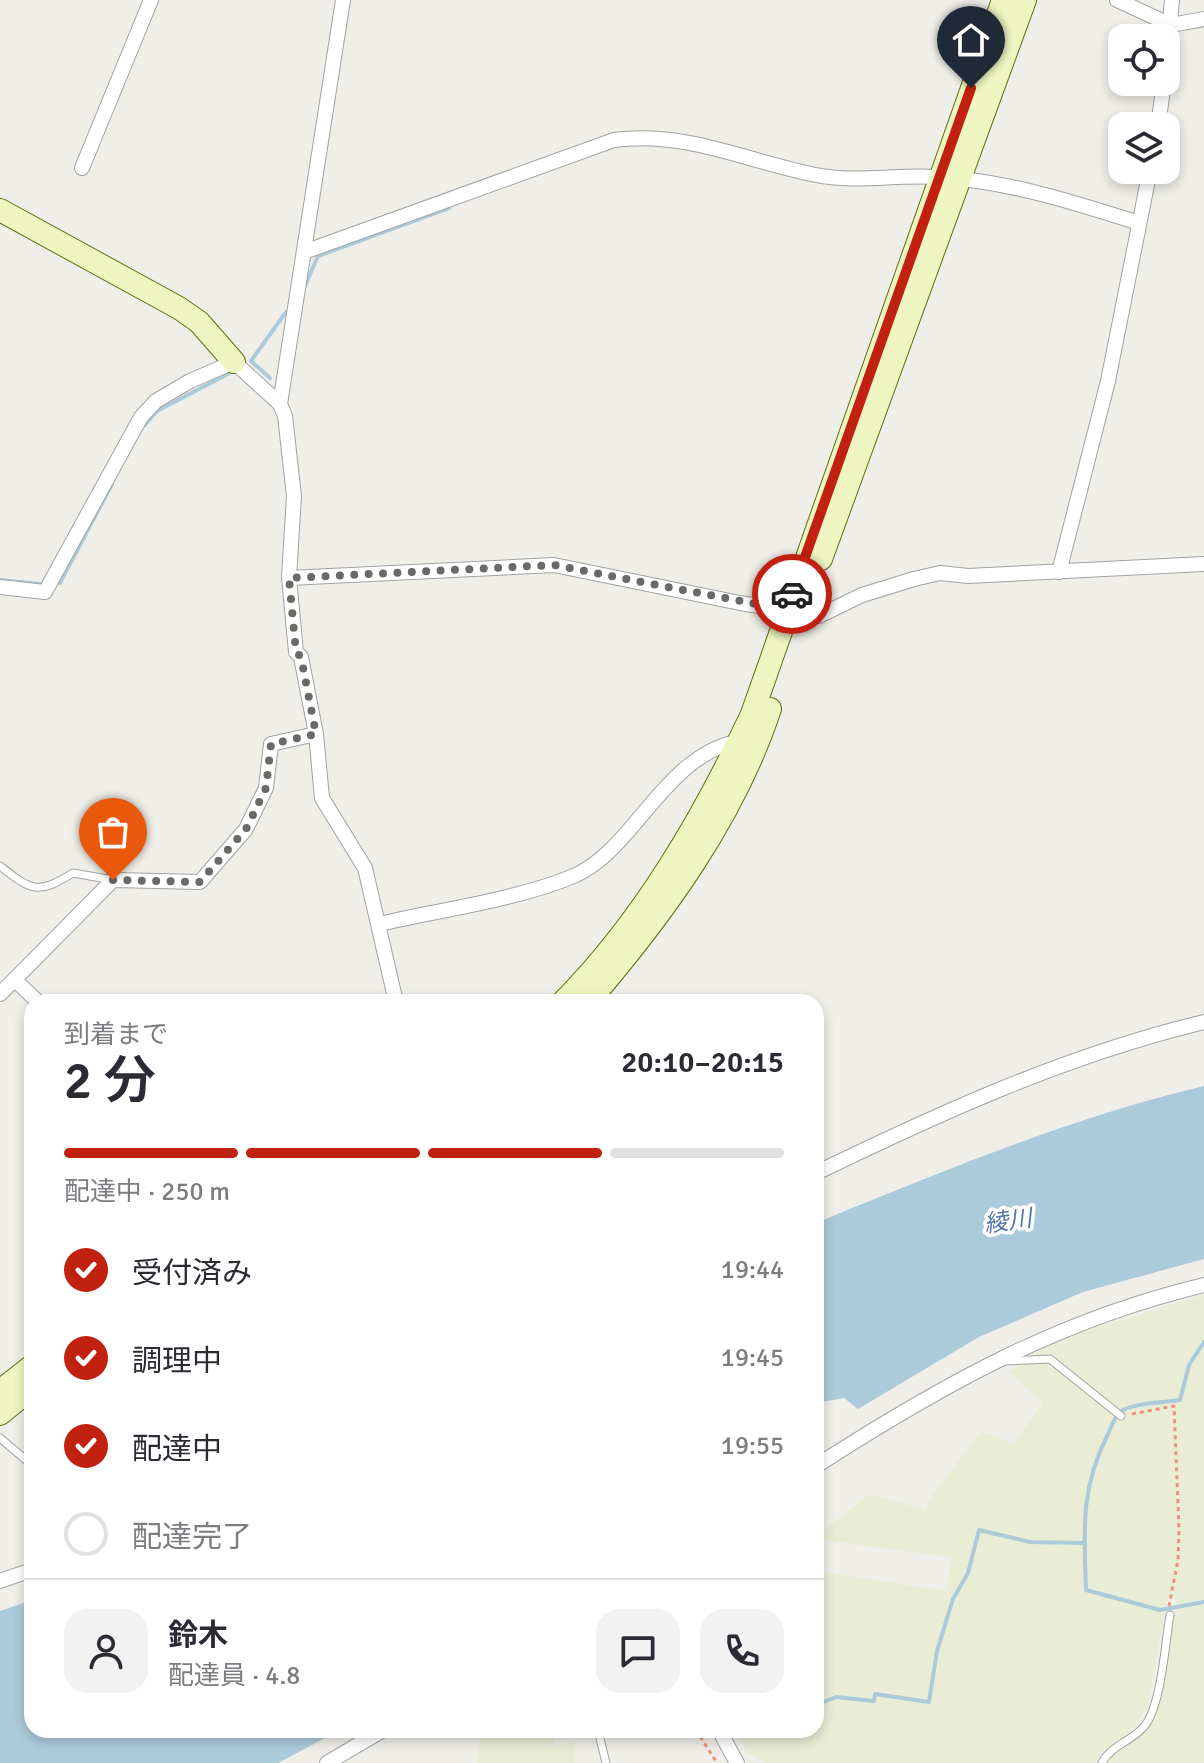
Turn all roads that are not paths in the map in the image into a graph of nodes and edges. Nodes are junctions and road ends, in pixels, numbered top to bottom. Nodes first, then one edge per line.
1 (151, 0) edge
2 (343, 0) edge
3 (1003, 0) edge
4 (1025, 0) edge
5 (1117, 0) edge
6 (1172, 0) edge
7 (1204, 19) edge
8 (1169, 24) edge
9 (1171, 24) edge
10 (1176, 24) edge
11 (82, 168) dead end
12 (950, 178) junction
13 (1147, 184) edge
14 (0, 210) edge
15 (1139, 223) junction
16 (304, 252) junction
17 (234, 362) junction
18 (280, 404) junction
19 (1204, 564) edge
20 (1059, 572) junction
21 (289, 578) junction
22 (0, 587) edge
23 (794, 611) junction
24 (316, 734) junction
25 (739, 741) junction
26 (0, 866) edge
27 (113, 880) junction
28 (379, 924) junction
29 (15, 980) junction
30 (0, 994) edge
31 (30, 994) edge
32 (394, 994) edge
33 (570, 994) edge
34 (594, 994) edge
35 (1204, 1022) edge
36 (824, 1169) edge
37 (1204, 1285) edge
38 (998, 1357) junction
39 (24, 1372) edge
40 (0, 1391) edge
41 (24, 1394) edge
42 (0, 1414) edge
43 (1119, 1414) road end
44 (0, 1438) edge
45 (24, 1458) edge
46 (824, 1461) edge
47 (24, 1573) edge
48 (0, 1581) edge
49 (1170, 1611) road end
50 (369, 1738) edge
51 (600, 1738) edge
52 (723, 1738) edge
53 (327, 1763) edge
54 (606, 1763) edge
55 (737, 1763) edge
56 (1102, 1763) edge

1 - 11 street
2 - 16 street
3 - 12 main road
4 - 12 main road
5 - 8 street
6 - 9 street
7 - 10 street
12 - 15 street
12 - 16 street
12 - 23 main road
13 - 15 street
14 - 17 main road
15 - 20 street
16 - 18 street
17 - 18 street
17 - 22 street
18 - 21 street
19 - 20 street
20 - 23 street
21 - 23 street
21 - 24 street
23 - 25 main road
23 - 34 main road
24 - 27 street
24 - 28 street
25 - 28 street
25 - 33 main road
26 - 27 lane
27 - 29 street
28 - 32 street
29 - 30 street
29 - 31 street
35 - 36 street
37 - 38 street
38 - 43 lane
38 - 46 street
39 - 40 main road
41 - 42 main road
44 - 45 lane
47 - 48 street
49 - 56 lane
50 - 53 street
51 - 54 lane
52 - 55 street

